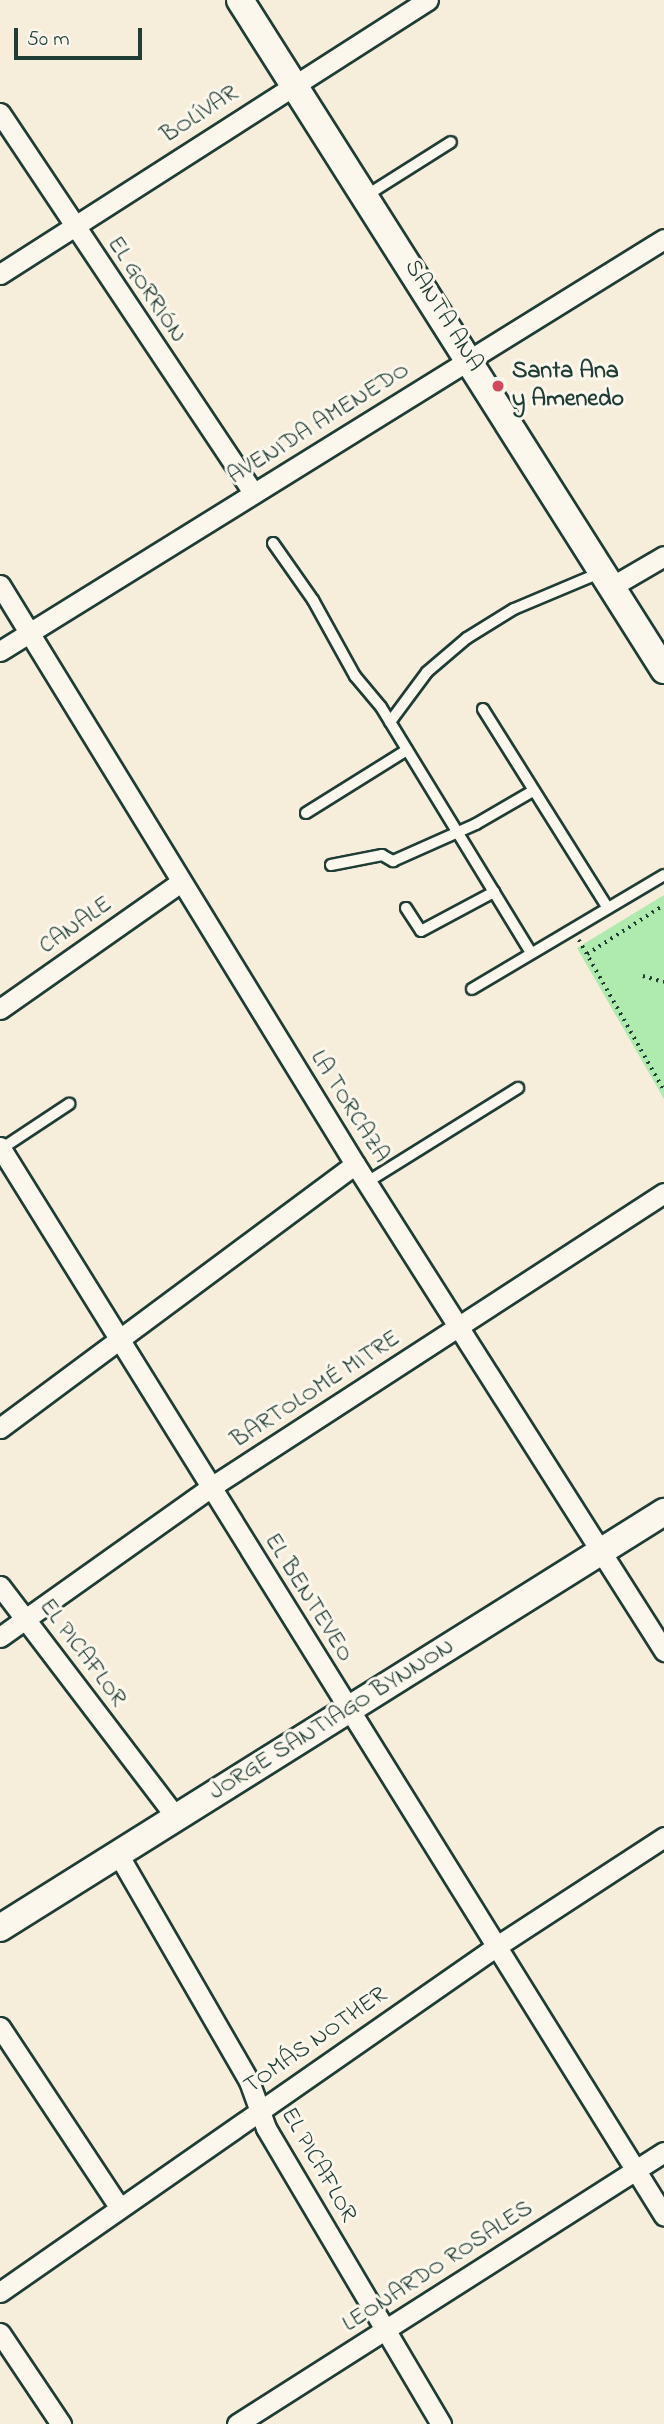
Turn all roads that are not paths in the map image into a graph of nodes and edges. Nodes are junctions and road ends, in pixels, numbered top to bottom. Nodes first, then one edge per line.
1 (240, 0) edge
2 (428, 0) edge
3 (297, 83) junction
4 (0, 113) edge
5 (451, 142) dead end
6 (368, 195) junction
7 (73, 226) junction
8 (664, 239) edge
9 (0, 274) edge
10 (471, 359) junction
11 (253, 493) junction
12 (273, 543) dead end
13 (664, 556) edge
14 (607, 580) junction
15 (0, 585) edge
16 (28, 634) junction
17 (0, 651) edge
18 (664, 670) edge
19 (483, 709) dead end
20 (390, 722) junction
21 (407, 750) junction
22 (533, 791) junction
23 (306, 813) dead end
24 (458, 832) junction
25 (331, 865) dead end
26 (664, 875) edge
27 (181, 882) junction
28 (494, 892) junction
29 (406, 908) dead end
30 (608, 908) junction
31 (531, 953) junction
32 (472, 989) dead end
33 (0, 1009) edge
34 (518, 1088) dead end
35 (69, 1104) dead end
36 (1, 1148) edge
37 (355, 1164) junction
38 (367, 1182) junction
39 (664, 1193) edge
40 (461, 1326) junction
41 (120, 1339) junction
42 (0, 1428) edge
43 (211, 1487) junction
44 (664, 1512) edge
45 (601, 1552) junction
46 (0, 1586) edge
47 (24, 1617) junction
48 (0, 1637) edge
49 (664, 1651) edge
50 (349, 1710) junction
51 (175, 1816) junction
52 (664, 1837) edge
53 (118, 1854) junction
54 (0, 1928) edge
55 (494, 1948) junction
56 (0, 2027) edge
57 (259, 2110) junction
58 (664, 2152) edge
59 (635, 2170) junction
60 (119, 2207) junction
61 (664, 2216) edge
62 (0, 2292) edge
63 (386, 2329) junction
64 (0, 2333) edge
65 (61, 2424) edge
66 (237, 2424) edge
67 (440, 2424) edge

1 - 3 street, SANTA ANA
2 - 3 street, BOLÍVAR
3 - 6 street, SANTA ANA
3 - 7 street, BOLÍVAR
4 - 7 street, EL GORRIÓN
5 - 6 lane
6 - 10 street, SANTA ANA
7 - 9 street, BOLÍVAR
7 - 11 street, EL GORRIÓN
8 - 10 street, AVENIDA AMENEDO
10 - 11 street, AVENIDA AMENEDO
10 - 14 street, SANTA ANA
11 - 16 street, AVENIDA AMENEDO
12 - 20 lane
13 - 14 street
14 - 18 street, SANTA ANA
14 - 20 lane
15 - 16 street, LA TORCAZA
16 - 17 street, AVENIDA AMENEDO
16 - 27 street, LA TORCAZA
19 - 22 lane
20 - 21 lane
21 - 23 lane
21 - 24 lane
22 - 24 lane
22 - 30 lane
24 - 25 lane
24 - 28 lane
26 - 30 lane
27 - 33 street, CANALE
27 - 37 street, LA TORCAZA
28 - 29 lane
28 - 31 lane
30 - 31 lane
31 - 32 lane
34 - 38 lane
35 - 36 lane
36 - 41 street, EL BENTEVEO
37 - 38 street, LA TORCAZA
37 - 41 street
38 - 40 street, LA TORCAZA
39 - 40 street, BARTOLOMÉ MITRE
40 - 43 street, BARTOLOMÉ MITRE
40 - 45 street, LA TORCAZA
41 - 42 street
41 - 43 street, EL BENTEVEO
43 - 47 street, BARTOLOMÉ MITRE
43 - 50 street, EL BENTEVEO
44 - 45 street, JORGE SANTIAGO BYNNON
45 - 49 street, LA TORCAZA
45 - 50 street, JORGE SANTIAGO BYNNON
46 - 47 street, EL PICAFLOR
47 - 48 street, BARTOLOMÉ MITRE
47 - 51 street, EL PICAFLOR
50 - 51 street, JORGE SANTIAGO BYNNON
50 - 55 street, EL BENTEVEO
51 - 53 street, JORGE SANTIAGO BYNNON
52 - 55 street, TOMÁS NOTHER
53 - 54 street, JORGE SANTIAGO BYNNON
53 - 57 street, EL PICAFLOR
55 - 57 street, TOMÁS NOTHER
55 - 59 street, EL BENTEVEO
56 - 60 street
57 - 60 street, TOMÁS NOTHER
57 - 63 street, EL PICAFLOR
58 - 59 street, LEONARDO ROSALES
59 - 61 street, EL BENTEVEO
59 - 63 street, LEONARDO ROSALES
60 - 62 street, TOMÁS NOTHER
63 - 66 street, LEONARDO ROSALES
63 - 67 street, EL PICAFLOR
64 - 65 street

